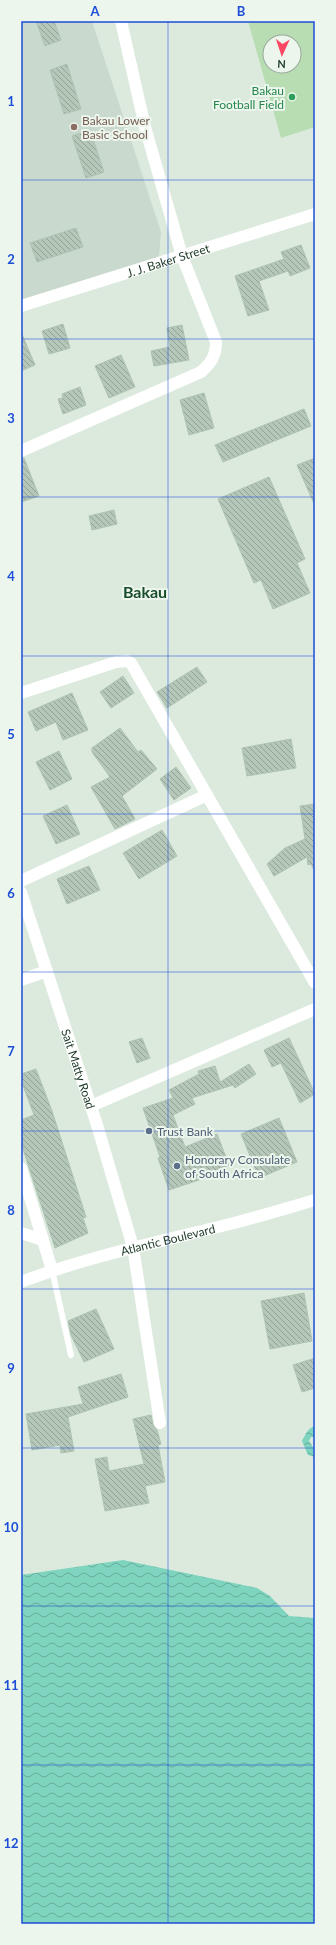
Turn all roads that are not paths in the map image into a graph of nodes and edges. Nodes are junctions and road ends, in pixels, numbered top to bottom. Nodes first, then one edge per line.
1 (121, 21) edge
2 (315, 214) edge
3 (182, 256) junction
4 (21, 306) edge
5 (21, 451) edge
6 (21, 693) edge
7 (207, 795) junction
8 (21, 881) edge
9 (21, 892) edge
10 (47, 971) junction
11 (21, 980) edge
12 (315, 983) edge
13 (315, 1009) edge
14 (91, 1106) junction
15 (21, 1168) edge
16 (315, 1200) edge
17 (21, 1233) edge
18 (43, 1240) junction
19 (133, 1247) junction
20 (52, 1270) junction
21 (21, 1282) edge
22 (71, 1355) dead end
23 (160, 1423) dead end

1 - 3 street
2 - 3 street, J. J. Baker Street
3 - 4 street, J. J. Baker Street
3 - 5 street
6 - 7 street
7 - 8 street
7 - 12 street
9 - 10 street, Sait Matty Road
10 - 11 street
10 - 14 street, Sait Matty Road
13 - 14 street
14 - 19 street, Sait Matty Road
15 - 18 street
16 - 19 street, Atlantic Boulevard
17 - 18 street
18 - 20 street
19 - 20 street, Atlantic Boulevard
19 - 23 street, Sait Matty Road
20 - 21 street, Atlantic Boulevard
20 - 22 lane

